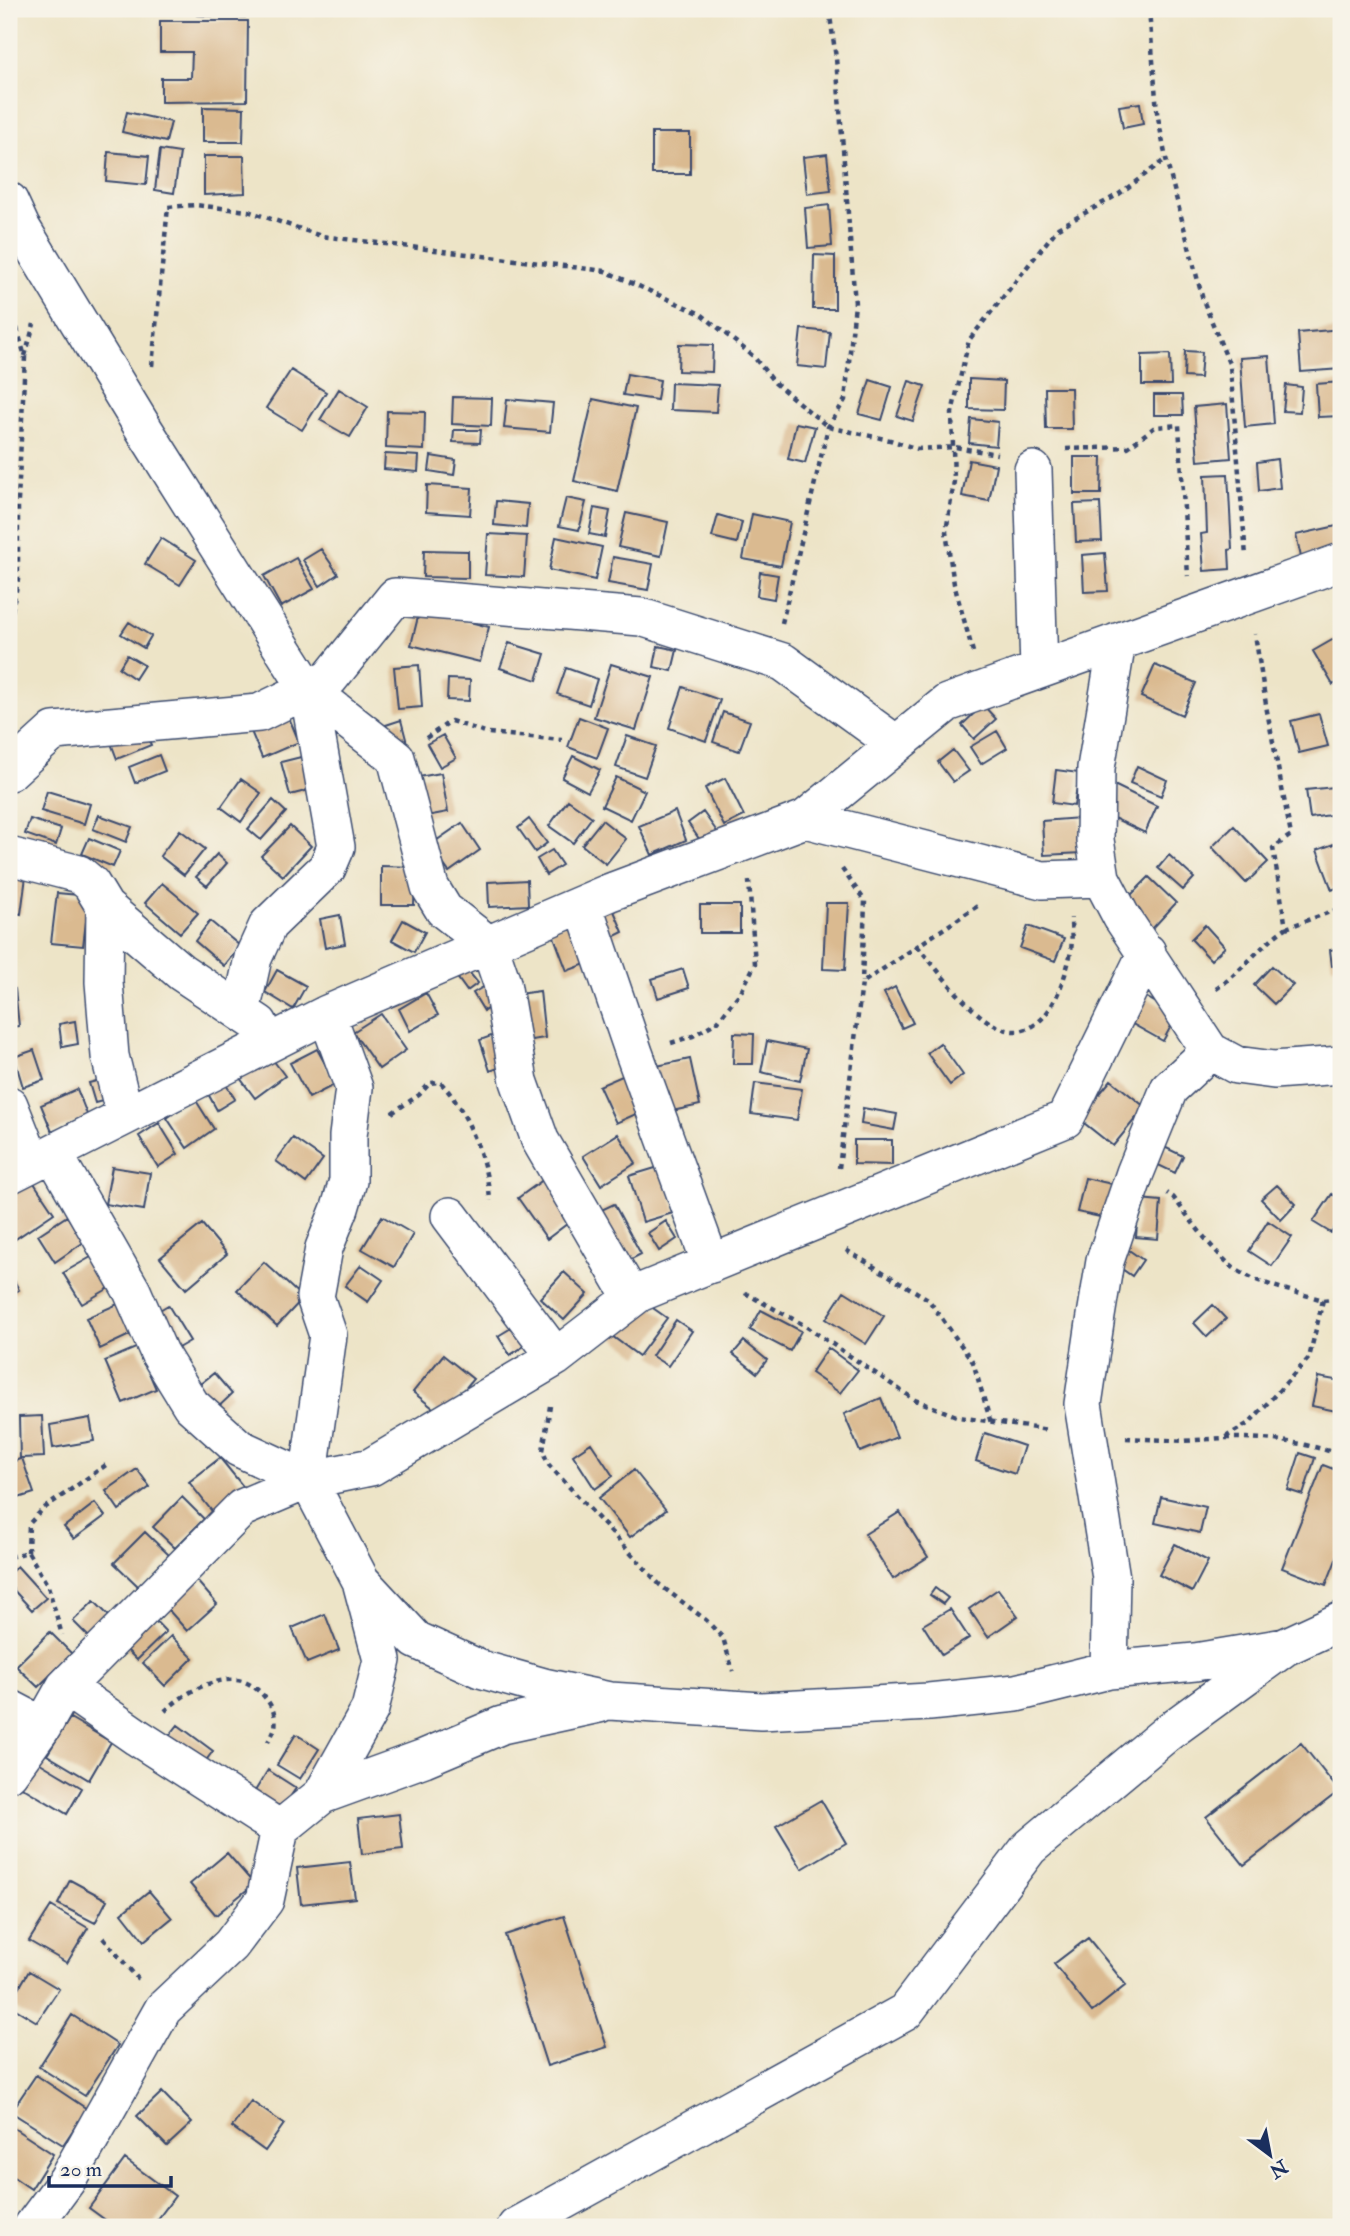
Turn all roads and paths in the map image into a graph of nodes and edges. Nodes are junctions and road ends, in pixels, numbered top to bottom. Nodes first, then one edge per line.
1 (829, 9) edge
2 (1149, 9) edge
3 (1166, 159) junction
4 (9, 201) edge
5 (9, 299) edge
6 (828, 427) junction
7 (145, 431) junction
8 (1033, 470) dead end
9 (1341, 562) edge
10 (1249, 594) junction
11 (9, 628) edge
12 (1116, 642) junction
13 (783, 662) junction
14 (1039, 670) junction
15 (308, 689) junction
16 (983, 690) junction
17 (562, 740) dead end
18 (896, 744) junction
19 (396, 758) junction
20 (9, 772) edge
21 (805, 819) junction
22 (746, 841) junction
23 (9, 856) edge
24 (1023, 875) junction
25 (1086, 878) junction
26 (583, 904) junction
27 (105, 907) junction
28 (1341, 908) edge
29 (1286, 928) junction
30 (489, 945) junction
31 (917, 946) junction
32 (1147, 952) junction
33 (862, 983) junction
34 (1184, 1009) junction
35 (241, 1012) junction
36 (327, 1014) junction
37 (280, 1038) junction
38 (1210, 1051) junction
39 (634, 1053) junction
40 (1341, 1065) edge
41 (354, 1087) junction
42 (9, 1105) edge
43 (125, 1116) junction
44 (31, 1164) edge
45 (491, 1209) dead end
46 (835, 1213) junction
47 (450, 1216) dead end
48 (711, 1264) junction
49 (632, 1298) junction
50 (1341, 1298) edge
51 (1323, 1300) dead end
52 (556, 1357) junction
53 (991, 1423) dead end
54 (1224, 1438) dead end
55 (1341, 1455) edge
56 (106, 1465) dead end
57 (308, 1480) junction
58 (28, 1552) junction
59 (9, 1557) edge
60 (361, 1581) junction
61 (1341, 1621) edge
62 (1285, 1647) junction
63 (1109, 1670) junction
64 (78, 1676) junction
65 (610, 1701) junction
66 (9, 1708) edge
67 (739, 1710) junction
68 (43, 1726) junction
69 (136, 1737) junction
70 (268, 1742) dead end
71 (9, 1773) edge
72 (322, 1795) junction
73 (280, 1829) junction
74 (103, 1938) dead end
75 (163, 2009) junction
76 (33, 2227) edge
77 (516, 2227) edge

1 - 6 path
2 - 3 path
3 - 10 path
3 - 16 path
4 - 7 street
5 - 11 path
6 - 7 path
6 - 13 path
7 - 15 street
8 - 14 street
9 - 10 street
10 - 12 street
10 - 29 path
12 - 14 street
12 - 25 street
13 - 15 street
13 - 18 street
14 - 16 street
15 - 19 street
15 - 20 street
15 - 35 street
16 - 18 street
17 - 19 path
18 - 21 street
19 - 30 street
21 - 22 street
21 - 24 street
21 - 33 path
22 - 26 street
22 - 39 path
23 - 27 street
24 - 25 street
24 - 31 path
25 - 31 path
25 - 32 street
26 - 30 street
26 - 39 street
27 - 35 street
27 - 43 street
28 - 29 path
29 - 34 path
30 - 36 street
30 - 49 street
31 - 33 path
32 - 34 street
32 - 46 street
33 - 46 path
34 - 38 street
35 - 37 street
36 - 37 street
36 - 41 street
37 - 43 street
38 - 40 street
38 - 63 street
39 - 48 street
41 - 45 path
41 - 57 street
42 - 44 street
43 - 44 street
44 - 57 street
46 - 48 street
46 - 53 path
47 - 52 street
48 - 49 street
49 - 52 street
50 - 51 path
52 - 57 street
52 - 67 path
54 - 55 path
56 - 58 path
57 - 60 street
57 - 64 street
58 - 59 path
58 - 64 path
60 - 65 street
60 - 72 street
61 - 62 street
62 - 63 street
62 - 77 street
63 - 67 street
64 - 68 street
64 - 69 street
65 - 67 street
65 - 72 street
66 - 68 street
68 - 71 street
69 - 70 path
69 - 73 street
72 - 73 street
73 - 75 street
74 - 75 path
75 - 76 street

